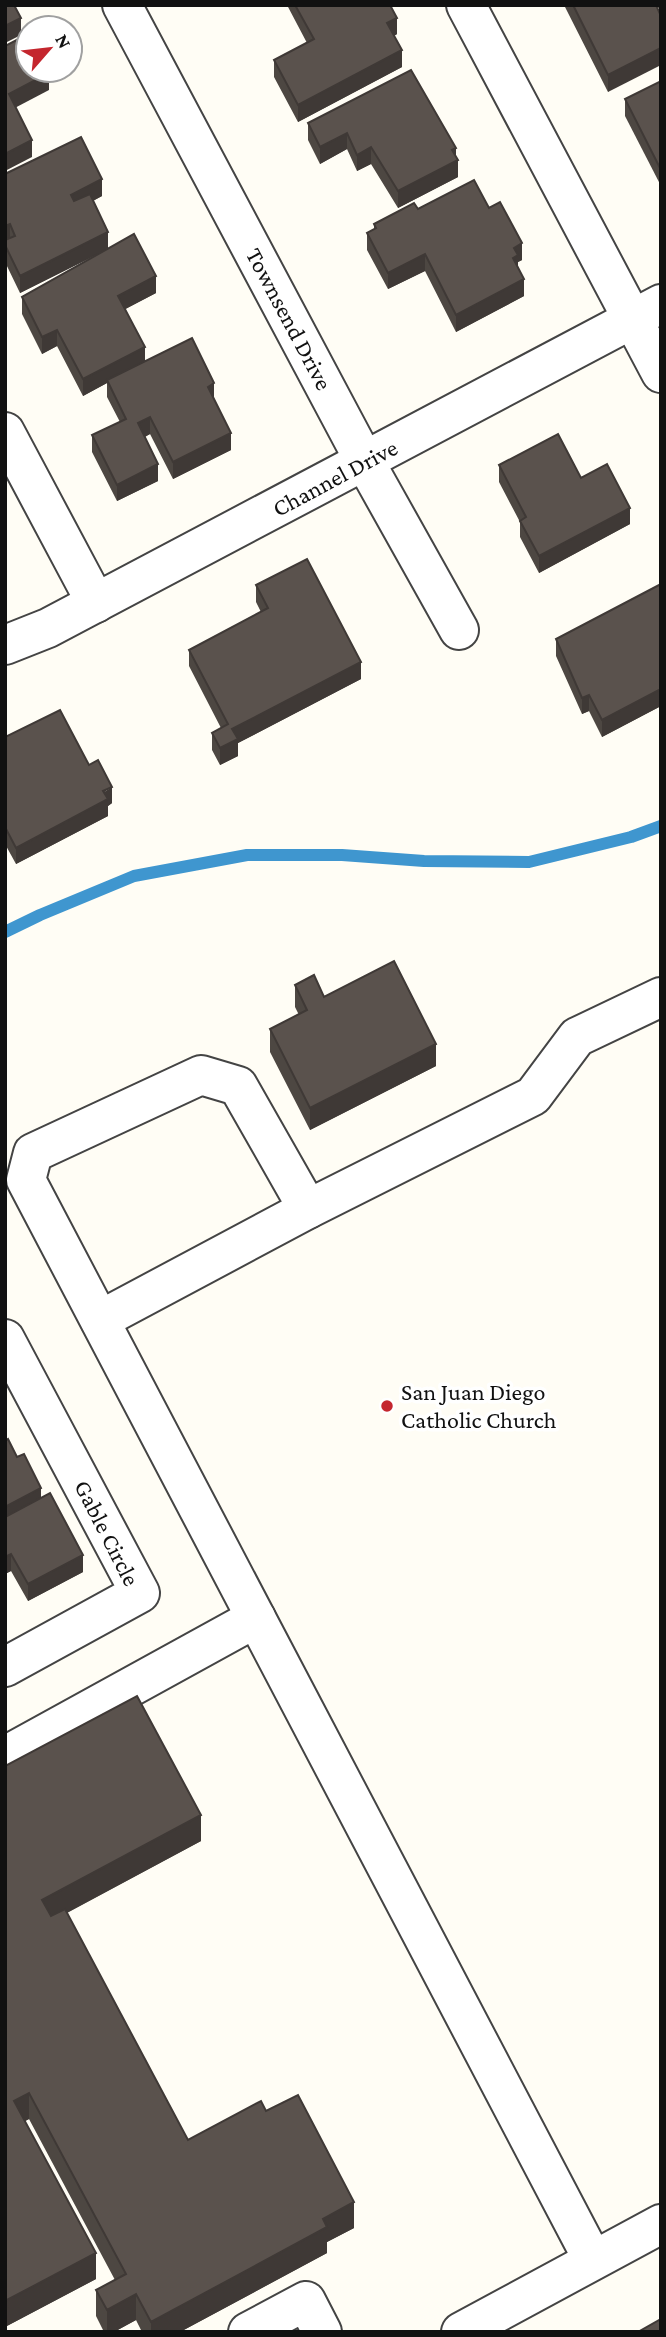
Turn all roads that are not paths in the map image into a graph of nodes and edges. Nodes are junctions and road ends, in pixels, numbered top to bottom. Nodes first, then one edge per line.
1 (122, 5) edge
2 (466, 5) edge
3 (646, 312) edge
4 (661, 373) edge
5 (5, 432) edge
6 (365, 462) junction
7 (96, 603) junction
8 (459, 630) dead end
9 (5, 645) edge
10 (661, 997) edge
11 (308, 1209) junction
12 (100, 1320) junction
13 (5, 1339) edge
14 (256, 1618) junction
15 (5, 1667) edge
16 (5, 1756) edge
17 (661, 2224) edge
18 (593, 2260) junction
19 (248, 2332) edge
20 (322, 2332) edge
21 (461, 2332) edge

1 - 6 street, Townsend Drive
2 - 3 street
3 - 4 street
3 - 6 street, Channel Drive
5 - 7 street
6 - 7 street, Channel Drive
6 - 8 street, Townsend Drive
7 - 9 street, Channel Drive
10 - 11 street
11 - 12 street
11 - 12 street
12 - 14 street
13 - 15 street, Gable Circle
14 - 16 street
14 - 18 street
17 - 18 street
18 - 21 street
19 - 20 street

